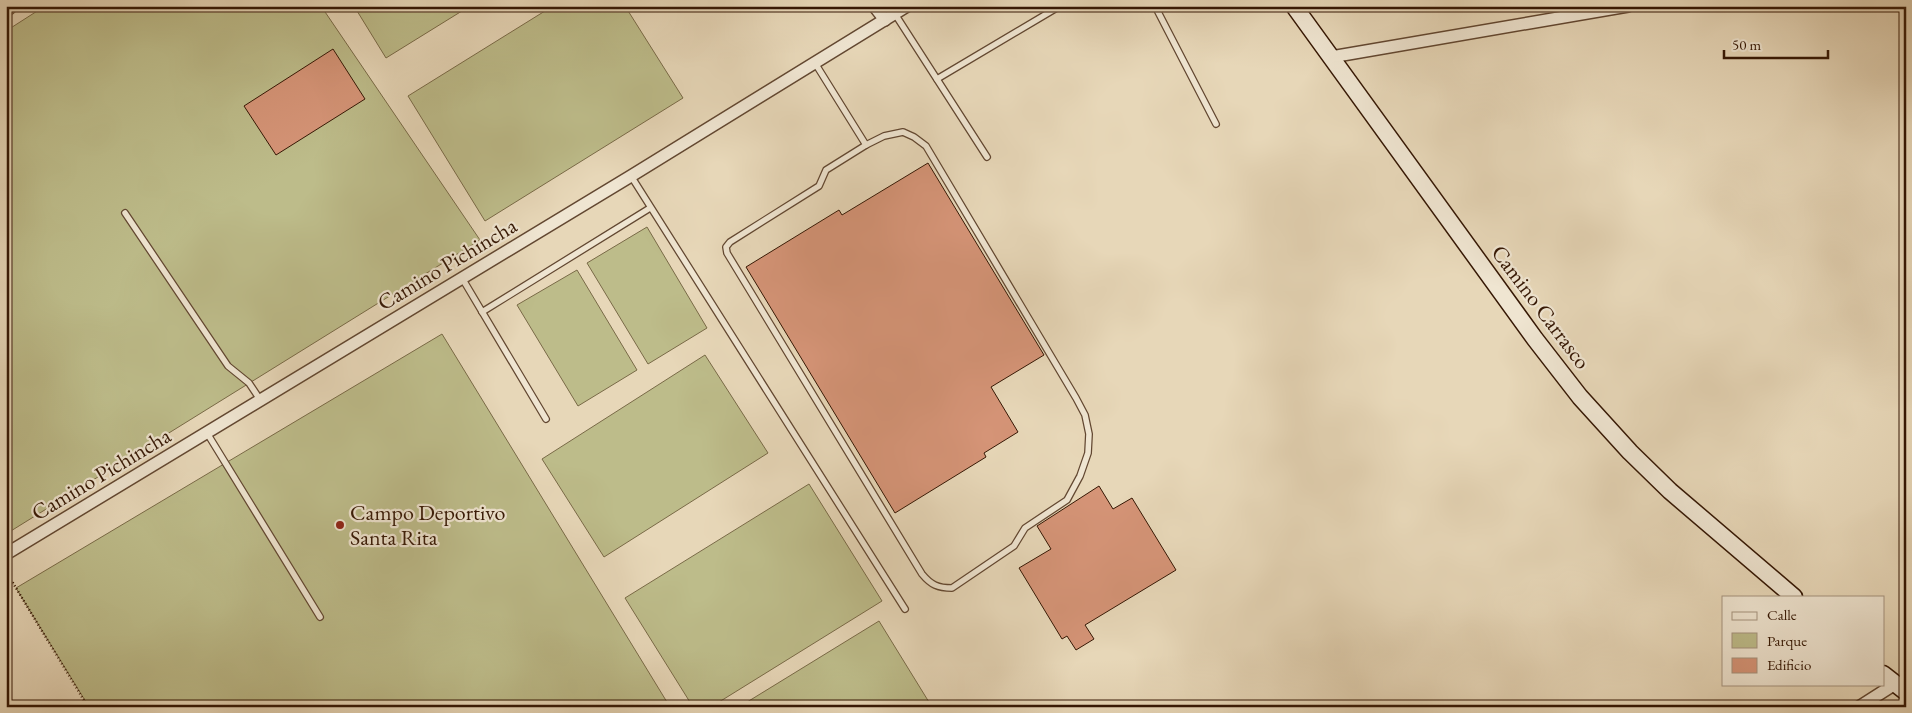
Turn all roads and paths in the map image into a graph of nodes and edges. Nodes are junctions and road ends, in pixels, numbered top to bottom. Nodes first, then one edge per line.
1 (12, 6) edge
2 (874, 6) edge
3 (908, 6) edge
4 (1060, 6) edge
5 (1155, 6) edge
6 (1294, 6) edge
7 (1628, 6) edge
8 (6, 11) edge
9 (890, 17) junction
10 (1331, 58) junction
11 (815, 63) junction
12 (938, 79) junction
13 (1216, 124) dead end
14 (866, 145) junction
15 (987, 156) dead end
16 (631, 176) junction
17 (650, 208) junction
18 (125, 213) dead end
19 (462, 278) junction
20 (482, 312) junction
21 (261, 401) junction
22 (546, 419) dead end
23 (207, 433) junction
24 (6, 554) edge
25 (6, 586) edge
26 (1793, 596) edge
27 (905, 609) dead end
28 (320, 617) dead end
29 (1895, 683) edge
30 (88, 707) edge
31 (1859, 707) edge

1 - 8 street
2 - 9 street
3 - 9 street, Camino Pichincha
4 - 12 lane
5 - 13 lane
6 - 10 main road, Camino Carrasco
7 - 10 street
9 - 11 street, Camino Pichincha
9 - 12 lane
10 - 26 main road, Camino Carrasco
11 - 14 lane
11 - 16 street, Camino Pichincha
12 - 15 lane
14 - 14 lane
16 - 17 lane
16 - 19 street, Camino Pichincha
17 - 20 lane
17 - 27 lane
18 - 21 lane
19 - 20 lane
19 - 21 street, Camino Pichincha
20 - 22 lane
21 - 23 street, Camino Pichincha
23 - 24 street, Camino Pichincha
23 - 28 lane
25 - 30 path
29 - 31 street

